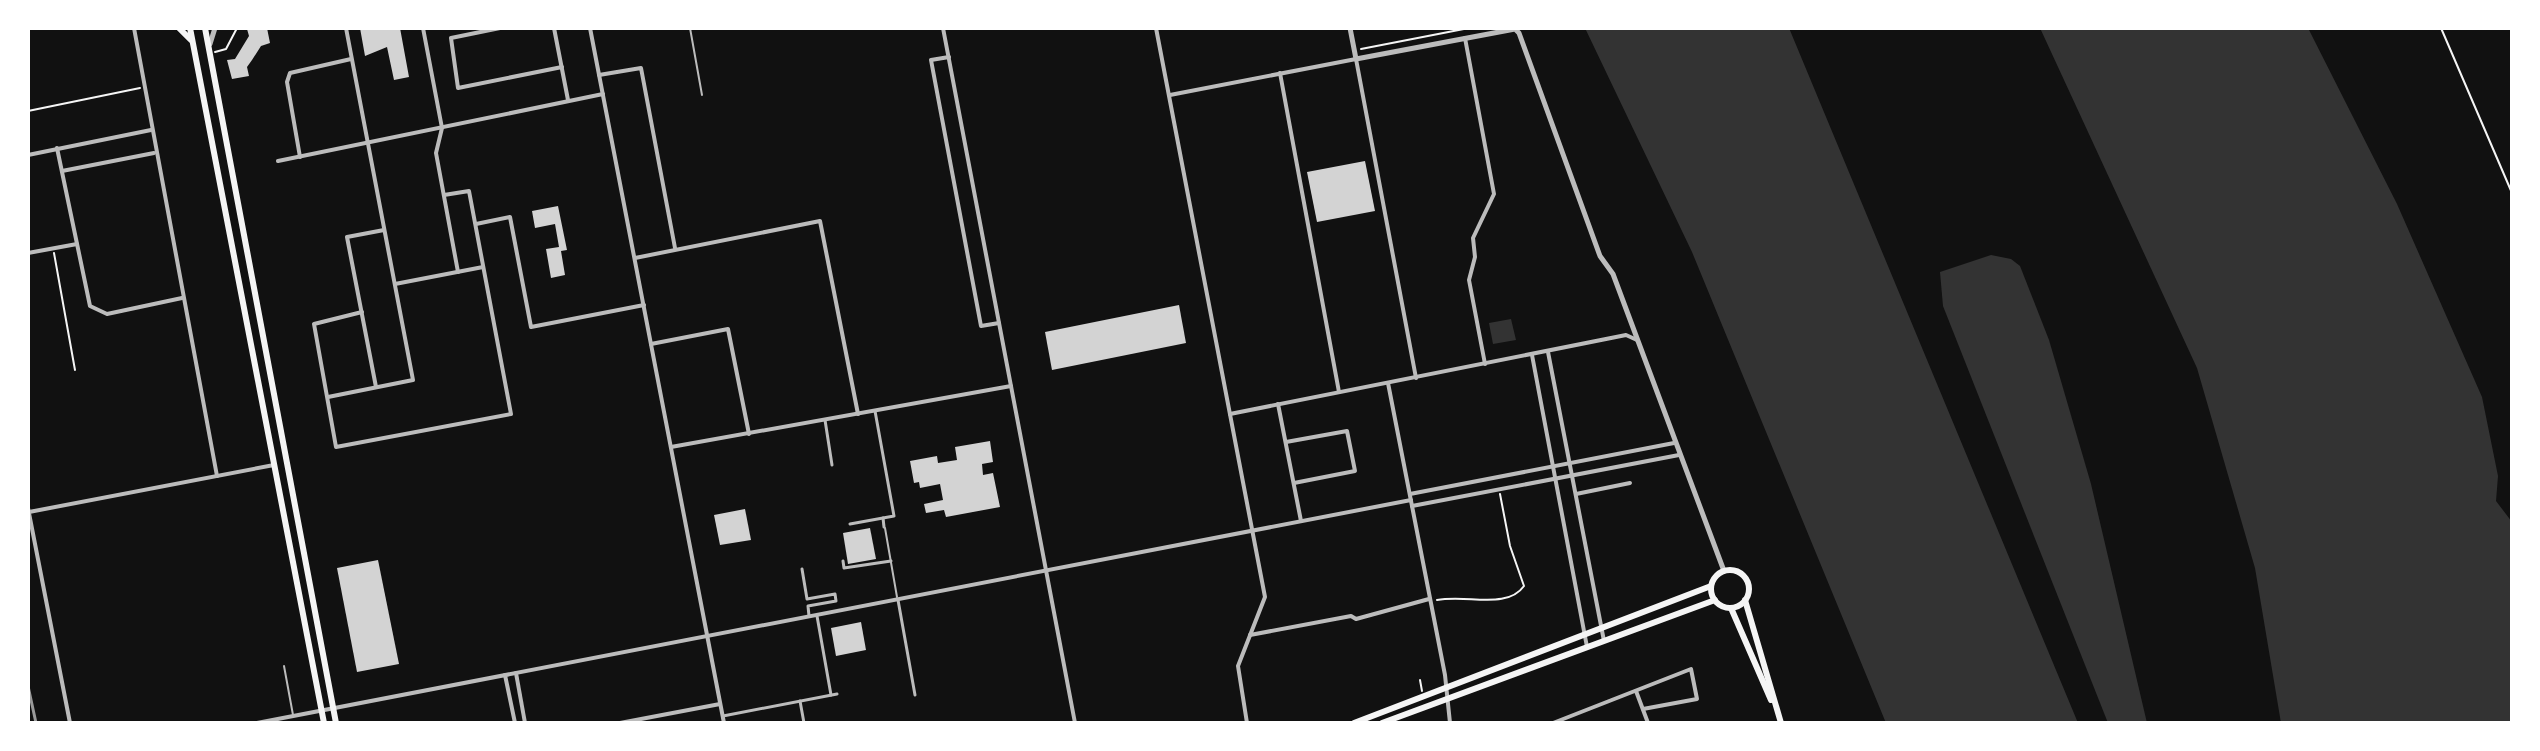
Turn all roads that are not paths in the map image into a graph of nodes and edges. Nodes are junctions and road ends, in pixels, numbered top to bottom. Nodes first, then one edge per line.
1 (134, 28) edge
2 (179, 28) edge
3 (190, 28) edge
4 (205, 28) edge
5 (215, 28) edge
6 (346, 28) edge
7 (423, 28) edge
8 (500, 28) edge
9 (554, 28) edge
10 (590, 28) edge
11 (690, 28) edge
12 (943, 28) edge
13 (1156, 28) edge
14 (1350, 28) edge
15 (1515, 29) edge
16 (1465, 38) junction
17 (192, 42) junction
18 (210, 53) junction
19 (949, 57) junction
20 (351, 59) junction
21 (1356, 59) junction
22 (562, 67) junction
23 (1280, 73) junction
24 (599, 75) junction
25 (603, 94) junction
26 (702, 95) dead end
27 (1170, 95) junction
28 (568, 101) junction
29 (442, 128) junction
30 (151, 130) junction
31 (368, 143) junction
32 (57, 148) junction
33 (155, 153) junction
34 (28, 155) edge
35 (300, 157) junction
36 (278, 161) dead end
37 (62, 171) junction
38 (444, 195) junction
39 (476, 224) junction
40 (384, 230) junction
41 (77, 244) junction
42 (675, 248) junction
43 (28, 253) edge
44 (634, 258) junction
45 (484, 267) junction
46 (458, 272) junction
47 (395, 284) junction
48 (183, 298) junction
49 (644, 305) junction
50 (362, 312) junction
51 (999, 323) junction
52 (1637, 340) junction
53 (651, 344) junction
54 (1548, 352) junction
55 (1532, 355) junction
56 (1485, 364) junction
57 (1416, 378) junction
58 (1388, 383) junction
59 (1011, 386) junction
60 (376, 387) junction
61 (1339, 392) junction
62 (327, 397) junction
63 (1278, 404) junction
64 (875, 411) junction
65 (858, 414) junction
66 (1230, 414) junction
67 (825, 420) junction
68 (749, 435) junction
69 (1286, 442) junction
70 (1674, 443) junction
71 (671, 447) junction
72 (1679, 455) junction
73 (1570, 463) junction
74 (276, 465) junction
75 (832, 465) dead end
76 (1553, 466) junction
77 (1573, 475) junction
78 (217, 476) junction
79 (1556, 478) junction
80 (1294, 483) junction
81 (1630, 483) dead end
82 (1576, 494) junction
83 (1411, 500) junction
84 (28, 510) edge
85 (883, 518) junction
86 (1301, 521) junction
87 (850, 524) dead end
88 (884, 527) joint
89 (1252, 531) junction
90 (843, 561) dead end
91 (891, 561) junction
92 (802, 569) dead end
93 (1047, 571) junction
94 (1724, 571) junction
95 (1711, 586) junction
96 (897, 599) junction
97 (1430, 600) junction
98 (1715, 600) junction
99 (1745, 600) junction
100 (1731, 608) junction
101 (816, 615) junction
102 (809, 616) junction
103 (1602, 628) junction
104 (1585, 634) junction
105 (1250, 635) junction
106 (707, 636) junction
107 (1604, 641) junction
108 (1587, 648) junction
109 (284, 666) dead end
110 (516, 673) junction
111 (505, 675) junction
112 (1446, 688) junction
113 (1636, 691) junction
114 (837, 694) dead end
115 (831, 695) junction
116 (915, 695) dead end
117 (1448, 699) junction
118 (800, 701) junction
119 (720, 704) junction
120 (333, 708) junction
121 (1643, 709) junction
122 (322, 711) junction
123 (293, 716) junction
124 (723, 716) junction
125 (70, 723) edge
126 (257, 723) edge
127 (324, 723) edge
128 (336, 723) edge
129 (515, 723) edge
130 (525, 723) edge
131 (620, 723) edge
132 (724, 723) edge
133 (804, 723) edge
134 (1075, 723) edge
135 (1247, 723) edge
136 (1354, 723) edge
137 (1382, 723) edge
138 (1450, 723) edge
139 (1553, 723) edge
140 (1648, 723) edge
141 (1780, 723) edge

1 - 30 street
2 - 17 main road
3 - 17 main road
4 - 18 main road
5 - 18 street
6 - 20 street
7 - 29 street
8 - 22 street
9 - 22 street
10 - 24 street
11 - 26 lane
12 - 19 street
13 - 27 street
14 - 21 street
15 - 16 street
15 - 52 street
16 - 21 street
16 - 56 street
17 - 74 main road
18 - 120 main road
19 - 51 street
19 - 51 street
20 - 31 street
20 - 35 street
21 - 23 street
21 - 57 street
22 - 28 street
23 - 27 street
23 - 61 street
24 - 25 street
24 - 42 street
25 - 28 street
25 - 44 street
27 - 66 street
28 - 29 street
29 - 31 street
29 - 38 street
30 - 32 street
30 - 33 street
31 - 35 street
31 - 40 street
32 - 34 street
32 - 37 street
33 - 37 street
33 - 48 street
35 - 36 street
37 - 41 street
38 - 39 street
38 - 46 street
39 - 45 street
39 - 49 street
40 - 47 street
40 - 50 street
41 - 43 street
41 - 48 street
42 - 44 street
42 - 65 street
44 - 49 street
45 - 46 street
45 - 62 street
46 - 47 street
47 - 60 street
48 - 78 street
49 - 53 street
50 - 60 street
50 - 62 street
51 - 59 street
52 - 54 street
52 - 70 street
53 - 68 street
53 - 71 street
54 - 55 street
54 - 73 street
55 - 56 street
55 - 76 street
56 - 57 street
57 - 58 street
58 - 61 street
58 - 83 street
59 - 64 street
59 - 93 street
60 - 62 street
61 - 63 street
63 - 66 street
63 - 69 street
64 - 65 street
64 - 85 street
65 - 67 street
66 - 89 street
67 - 68 street
67 - 75 street
68 - 71 street
69 - 80 street
69 - 80 street
70 - 72 street
70 - 73 street
71 - 106 street
72 - 77 street
72 - 94 street
73 - 76 street
73 - 77 street
74 - 78 street
74 - 122 main road
76 - 79 street
76 - 83 street
77 - 79 street
77 - 82 street
78 - 84 street
79 - 83 street
79 - 104 street
80 - 86 street
81 - 82 street
82 - 103 street
83 - 86 street
83 - 97 street
84 - 125 street
85 - 87 street
85 - 88 street
86 - 89 street
88 - 91 lane
89 - 93 street
89 - 105 street
90 - 91 street
91 - 96 lane
92 - 102 street
93 - 96 street
93 - 134 street
94 - 95 main road
94 - 99 main road
95 - 98 main road
95 - 103 main road
96 - 101 street
96 - 116 street
97 - 105 street
97 - 112 street
98 - 100 main road
98 - 107 main road
99 - 100 main road
99 - 141 main road
100 - 141 main road
101 - 102 street
101 - 115 street
102 - 106 street
103 - 104 main road
103 - 107 street
104 - 108 street
104 - 112 main road
105 - 135 street
106 - 110 street
106 - 119 street
107 - 108 main road
108 - 117 main road
109 - 123 lane
110 - 111 street
110 - 130 street
111 - 120 street
111 - 129 street
112 - 117 street
112 - 136 main road
113 - 121 street
113 - 121 street
113 - 139 street
114 - 115 street
115 - 118 street
117 - 137 main road
117 - 138 street
118 - 124 street
118 - 133 street
119 - 124 street
119 - 131 street
120 - 122 street
120 - 128 main road
121 - 140 street
122 - 123 street
122 - 127 main road
123 - 126 street
124 - 132 street

